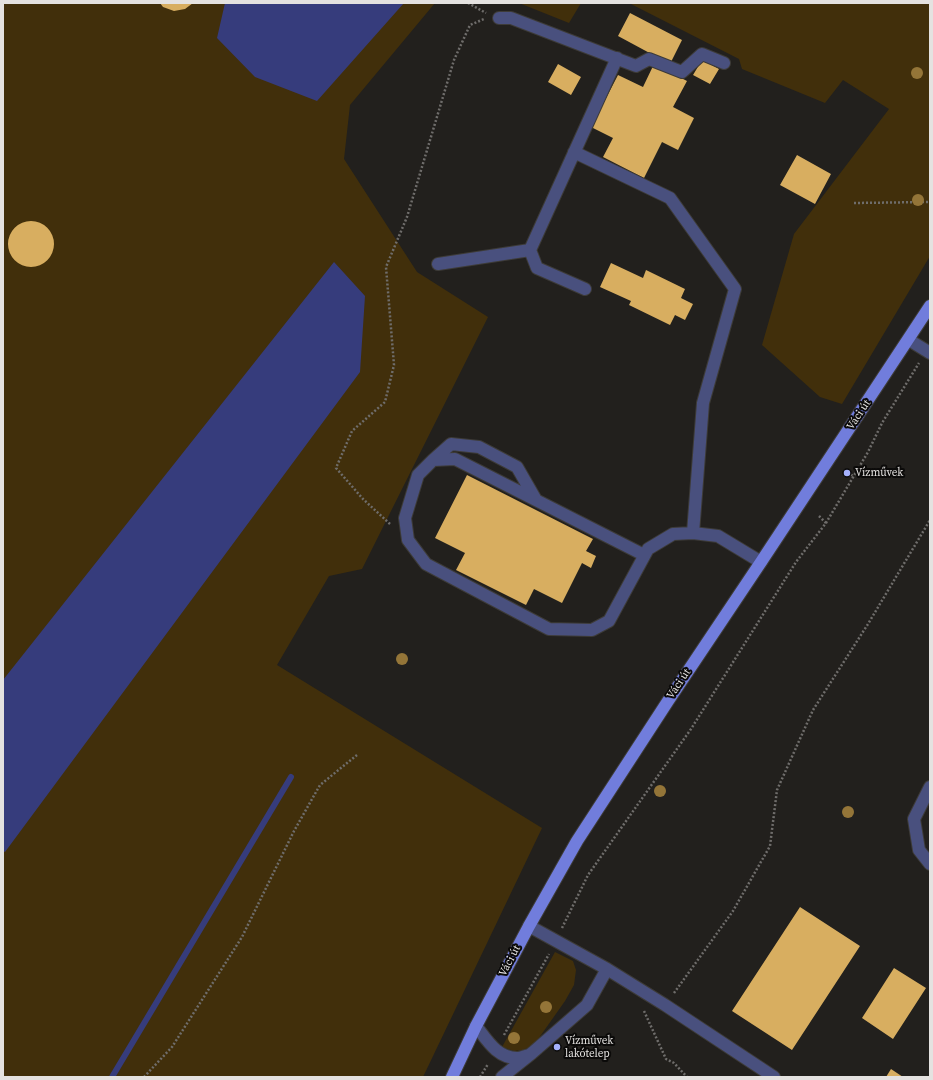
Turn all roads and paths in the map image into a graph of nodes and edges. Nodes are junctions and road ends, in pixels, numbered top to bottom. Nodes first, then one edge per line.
1 (499, 18) joint
2 (617, 58) junction
3 (724, 63) dead end
4 (574, 152) junction
5 (930, 202) edge
6 (854, 203) dead end
7 (530, 250) junction
8 (438, 264) dead end
9 (585, 290) dead end
10 (930, 306) edge
11 (909, 340) junction
12 (928, 352) edge
13 (432, 460) junction
14 (847, 473) dead end
15 (854, 476) junction
16 (536, 500) junction
17 (819, 516) dead end
18 (930, 520) edge
19 (826, 523) junction
20 (693, 533) junction
21 (408, 540) junction
22 (644, 555) junction
23 (761, 562) junction
24 (356, 755) dead end
25 (930, 787) edge
26 (930, 864) edge
27 (529, 926) junction
28 (556, 940) junction
29 (607, 969) junction
30 (665, 1005) junction
31 (643, 1009) dead end
32 (476, 1026) junction
33 (495, 1050) junction
34 (532, 1053) junction
35 (144, 1077) edge
36 (452, 1077) edge
37 (480, 1077) edge
38 (502, 1077) edge
39 (687, 1077) edge
40 (774, 1077) edge

1 - 2 lane
1 - 21 path
2 - 3 lane
2 - 4 lane
4 - 7 lane
4 - 20 lane
5 - 6 path
7 - 8 lane
7 - 9 lane
10 - 11 main road, Váci út
11 - 12 lane
11 - 23 main road, Váci út
12 - 15 path
13 - 16 lane
13 - 16 lane
13 - 21 lane
14 - 15 path
15 - 19 path
16 - 22 lane
17 - 19 path
18 - 30 path
19 - 28 path
20 - 22 lane
20 - 23 lane
21 - 22 lane
23 - 27 main road, Váci út
24 - 35 path
25 - 26 lane
27 - 28 lane
27 - 32 main road, Váci út
28 - 29 lane
28 - 33 path
29 - 30 lane
29 - 34 lane
30 - 40 lane
31 - 39 path
32 - 33 lane
32 - 36 main road, Váci út
33 - 34 lane
33 - 37 path
34 - 38 lane

